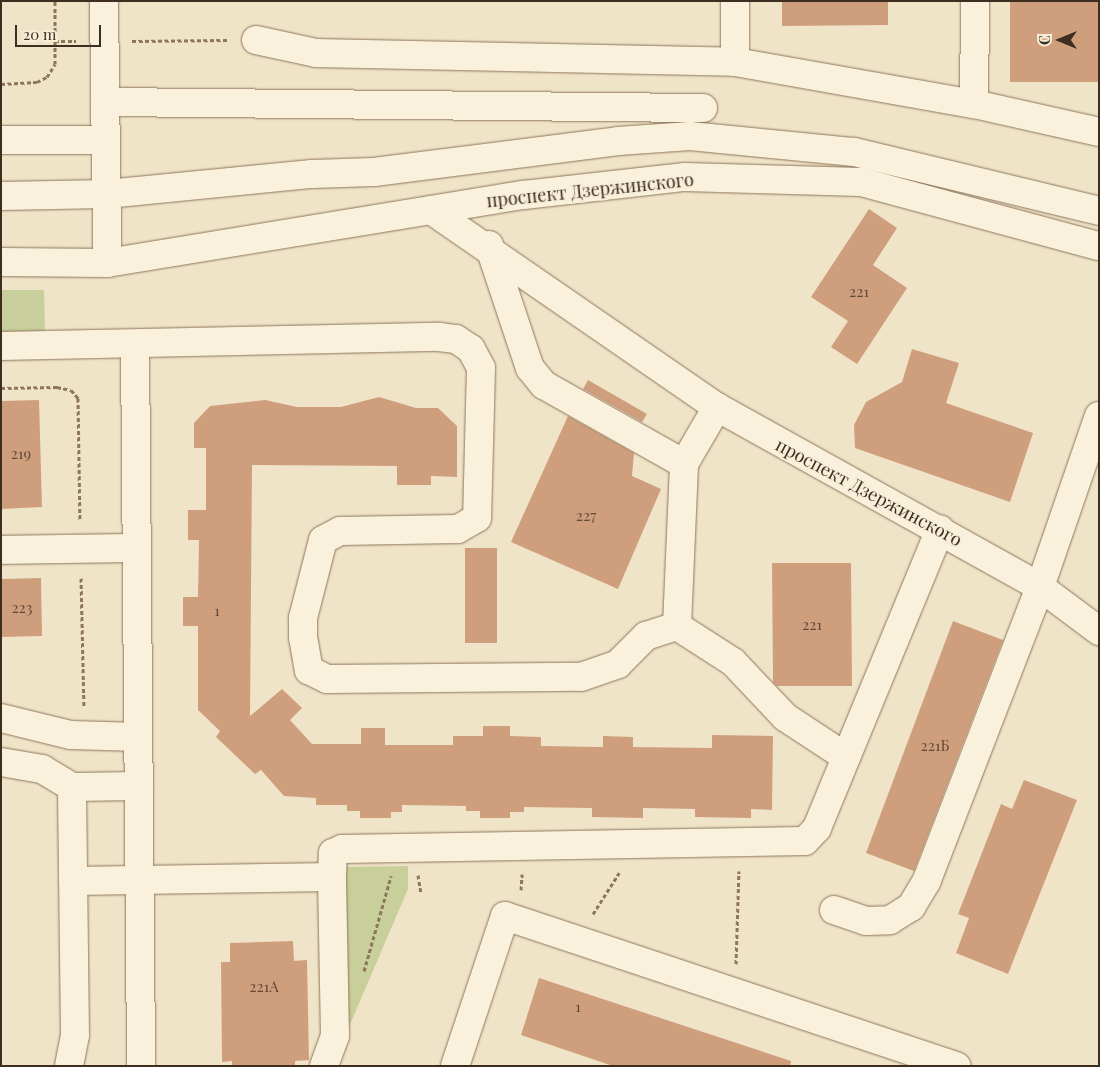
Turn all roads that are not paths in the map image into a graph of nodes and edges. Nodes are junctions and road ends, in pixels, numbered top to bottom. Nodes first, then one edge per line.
1 (104, 1) edge
2 (735, 1) edge
3 (976, 1) edge
4 (256, 40) road end
5 (735, 62) junction
6 (106, 102) junction
7 (974, 104) junction
8 (703, 108) dead end
9 (1099, 132) edge
10 (1, 140) edge
11 (106, 140) junction
12 (106, 194) junction
13 (1, 196) edge
14 (483, 202) junction
15 (431, 210) junction
16 (1099, 211) edge
17 (1099, 246) edge
18 (492, 249) junction
19 (1, 262) edge
20 (107, 263) junction
21 (134, 344) junction
22 (1, 346) edge
23 (717, 407) junction
24 (1099, 416) edge
25 (684, 464) junction
26 (940, 529) junction
27 (134, 548) junction
28 (1, 550) edge
29 (1040, 587) junction
30 (677, 626) junction
31 (1099, 631) edge
32 (1, 718) edge
33 (138, 737) junction
34 (846, 757) junction
35 (1, 762) edge
36 (139, 786) junction
37 (72, 787) junction
38 (332, 877) junction
39 (140, 880) junction
40 (73, 881) junction
41 (834, 910) dead end
42 (69, 1066) edge
43 (142, 1066) edge
44 (324, 1066) edge
45 (455, 1066) edge
46 (957, 1066) edge

1 - 6 street
2 - 5 street
3 - 7 street
4 - 5 street
5 - 7 street
6 - 8 street
6 - 11 street
7 - 9 street
10 - 11 street
11 - 12 street
12 - 13 street
12 - 16 street
12 - 20 street
14 - 15 street, проспект Дзержинского
14 - 17 street, проспект Дзержинского
14 - 18 street
15 - 18 street, проспект Дзержинского
15 - 20 street, проспект Дзержинского
18 - 23 street, проспект Дзержинского
18 - 25 street
19 - 20 street, проспект Дзержинского
21 - 22 street
21 - 27 street
21 - 30 street
23 - 25 street
23 - 26 street, проспект Дзержинского
24 - 29 street
25 - 30 street
26 - 29 street, проспект Дзержинского
26 - 34 street
27 - 28 street
27 - 33 street
29 - 31 street, проспект Дзержинского
29 - 41 street
30 - 34 street
32 - 33 street
33 - 36 street
34 - 38 street
35 - 37 street
36 - 37 street
36 - 39 street
37 - 40 street
38 - 39 street
38 - 44 street
39 - 40 street
39 - 43 street
40 - 42 street
45 - 46 street

